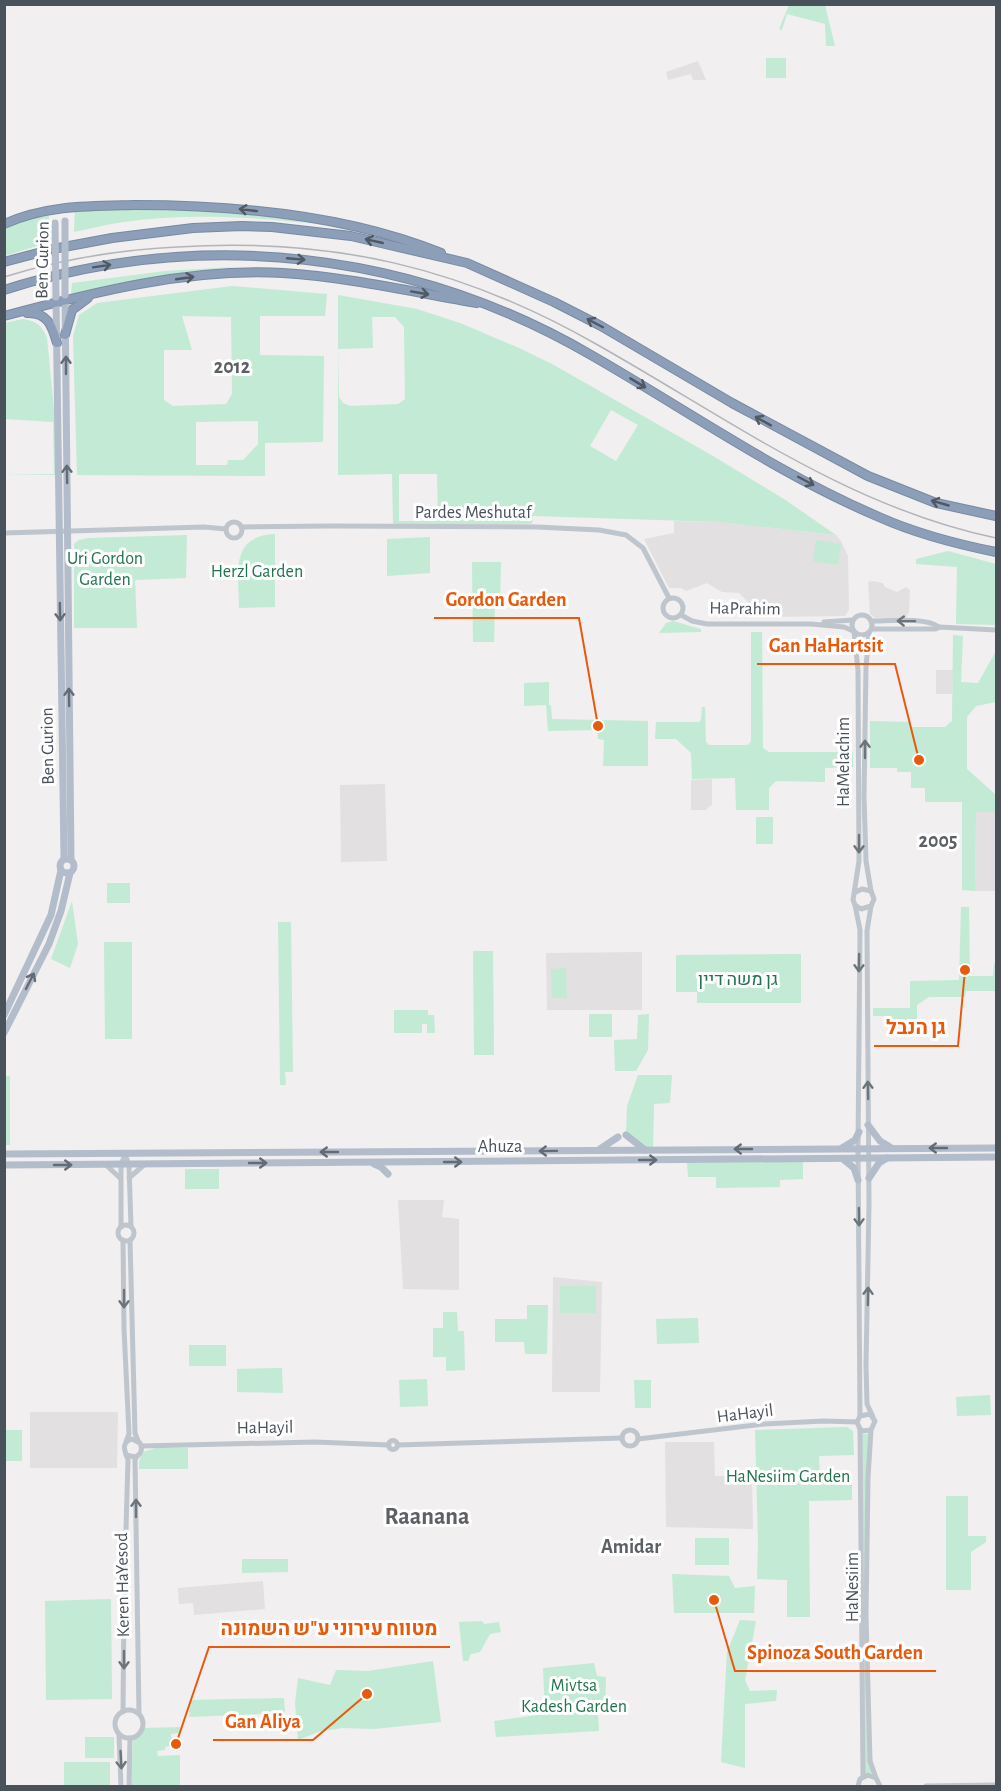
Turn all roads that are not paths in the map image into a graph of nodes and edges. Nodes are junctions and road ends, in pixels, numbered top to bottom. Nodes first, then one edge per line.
1 (59, 207) junction
2 (4, 224) edge
3 (4, 262) edge
4 (468, 263) junction
5 (115, 289) junction
6 (4, 290) edge
7 (65, 298) junction
8 (56, 299) junction
9 (494, 306) junction
10 (4, 316) edge
11 (65, 335) junction
12 (57, 343) junction
13 (996, 516) edge
14 (241, 527) junction
15 (226, 529) junction
16 (68, 532) junction
17 (58, 533) junction
18 (4, 534) edge
19 (996, 552) edge
20 (669, 598) junction
21 (681, 615) junction
22 (853, 620) junction
23 (871, 621) junction
24 (811, 624) junction
25 (939, 627) junction
26 (996, 630) edge
27 (854, 631) junction
28 (870, 631) junction
29 (67, 860) junction
30 (61, 870) junction
31 (70, 873) junction
32 (871, 891) junction
33 (856, 892) junction
34 (855, 905) junction
35 (871, 906) junction
36 (4, 1015) edge
37 (4, 1034) edge
38 (868, 1125) junction
39 (859, 1132) junction
40 (626, 1135) dead end
41 (618, 1137) dead end
42 (858, 1148) junction
43 (868, 1148) junction
44 (892, 1148) junction
45 (996, 1148) edge
46 (841, 1149) junction
47 (598, 1150) junction
48 (645, 1150) junction
49 (4, 1154) edge
50 (125, 1154) junction
51 (996, 1157) edge
52 (858, 1158) junction
53 (869, 1158) junction
54 (887, 1158) junction
55 (843, 1159) junction
56 (368, 1162) junction
57 (145, 1164) junction
58 (4, 1165) edge
59 (106, 1165) junction
60 (125, 1165) junction
61 (388, 1174) dead end
62 (129, 1178) junction
63 (869, 1178) junction
64 (121, 1179) junction
65 (858, 1180) junction
66 (121, 1227) junction
67 (131, 1227) junction
68 (127, 1240) junction
69 (873, 1417) junction
70 (858, 1419) junction
71 (860, 1430) junction
72 (870, 1430) junction
73 (622, 1438) junction
74 (638, 1439) junction
75 (126, 1442) junction
76 (140, 1443) junction
77 (126, 1455) junction
78 (137, 1456) junction
79 (123, 1712) junction
80 (138, 1714) junction
81 (119, 1734) junction
82 (130, 1738) junction
83 (863, 1776) junction
84 (876, 1778) junction
85 (996, 1785) edge
86 (121, 1786) edge
87 (129, 1786) edge
88 (858, 1786) edge
89 (880, 1786) edge
90 (926, 1786) edge

1 - 2 highway
4 -> 1 highway
1 - 7 main road, Ben Gurion, bridge
1 - 8 main road, Ben Gurion, bridge
4 -> 3 highway
13 -> 4 highway
5 - 7 highway
5 -> 9 highway
5 - 11 highway
6 -> 9 highway
7 - 8 highway
7 - 11 main road, Ben Gurion
8 - 10 highway
8 - 12 main road, Ben Gurion
9 -> 19 highway
10 - 12 highway
16 -> 11 main road, Ben Gurion
12 - 17 main road, Ben Gurion
14 - 15 street
14 - 15 street
14 - 20 street, Pardes Meshutaf
15 - 16 street
16 - 17 street
29 -> 16 main road, Ben Gurion
17 - 18 street
17 -> 29 main road, Ben Gurion
20 - 21 street
20 - 21 street
21 - 24 street, HaPrahim
22 - 23 street
22 - 24 street, HaPrahim
22 - 27 street
25 -> 23 street
23 - 28 street
24 - 27 street, HaPrahim
25 - 26 street
25 - 28 street
27 - 28 street
27 -> 33 street, HaMelachim
32 -> 28 street, HaMelachim
29 - 30 main road
29 - 31 main road
30 - 31 main road
30 - 36 main road
37 -> 31 main road
32 - 33 street
32 - 35 street
33 - 34 street
34 - 35 street
34 -> 39 street
38 -> 35 street
38 - 43 street
38 - 44 main road
39 - 42 street
39 - 46 main road
40 - 48 main road
41 - 47 main road
42 - 43 main road, Ahuza
42 - 46 main road, Ahuza
42 - 52 street
43 - 44 main road, Ahuza
43 - 53 street
45 -> 44 main road, Ahuza
46 -> 48 main road, Ahuza
47 - 48 main road, Ahuza
47 -> 50 main road, Ahuza
49 - 50 main road, Ahuza
50 - 60 street
51 - 54 main road, Ahuza
52 - 53 main road, Ahuza
52 - 55 main road, Ahuza
52 - 65 street
53 - 54 main road, Ahuza
53 - 63 street
54 - 63 main road
56 -> 55 main road, Ahuza
55 - 65 main road
57 -> 56 main road, Ahuza
56 - 61 main road
57 - 60 main road, Ahuza
57 - 62 street
58 -> 59 main road, Ahuza
59 - 60 main road, Ahuza
59 - 64 street
60 - 62 street
60 - 64 street
62 - 67 street
69 -> 63 street
64 - 66 street
65 -> 70 street
66 - 67 street
66 - 68 street
67 - 68 street
68 -> 75 street
68 - 76 street
69 - 70 street
69 - 72 street
70 - 71 street
70 - 74 street, HaHayil
71 - 72 street
71 - 83 street, HaNesiim
72 - 84 street, HaNesiim
73 - 74 street
73 - 74 street
73 - 76 street, HaHayil
75 - 76 street
75 - 77 street
76 - 78 street
77 - 78 street
77 -> 79 street, Keren HaYesod
80 -> 78 street, Keren HaYesod
79 - 80 street
79 - 81 street
80 - 82 street
81 - 82 street
81 -> 86 street
82 - 87 street
83 - 84 street
83 - 88 street
84 - 89 street, HaNesiim
85 - 90 street

